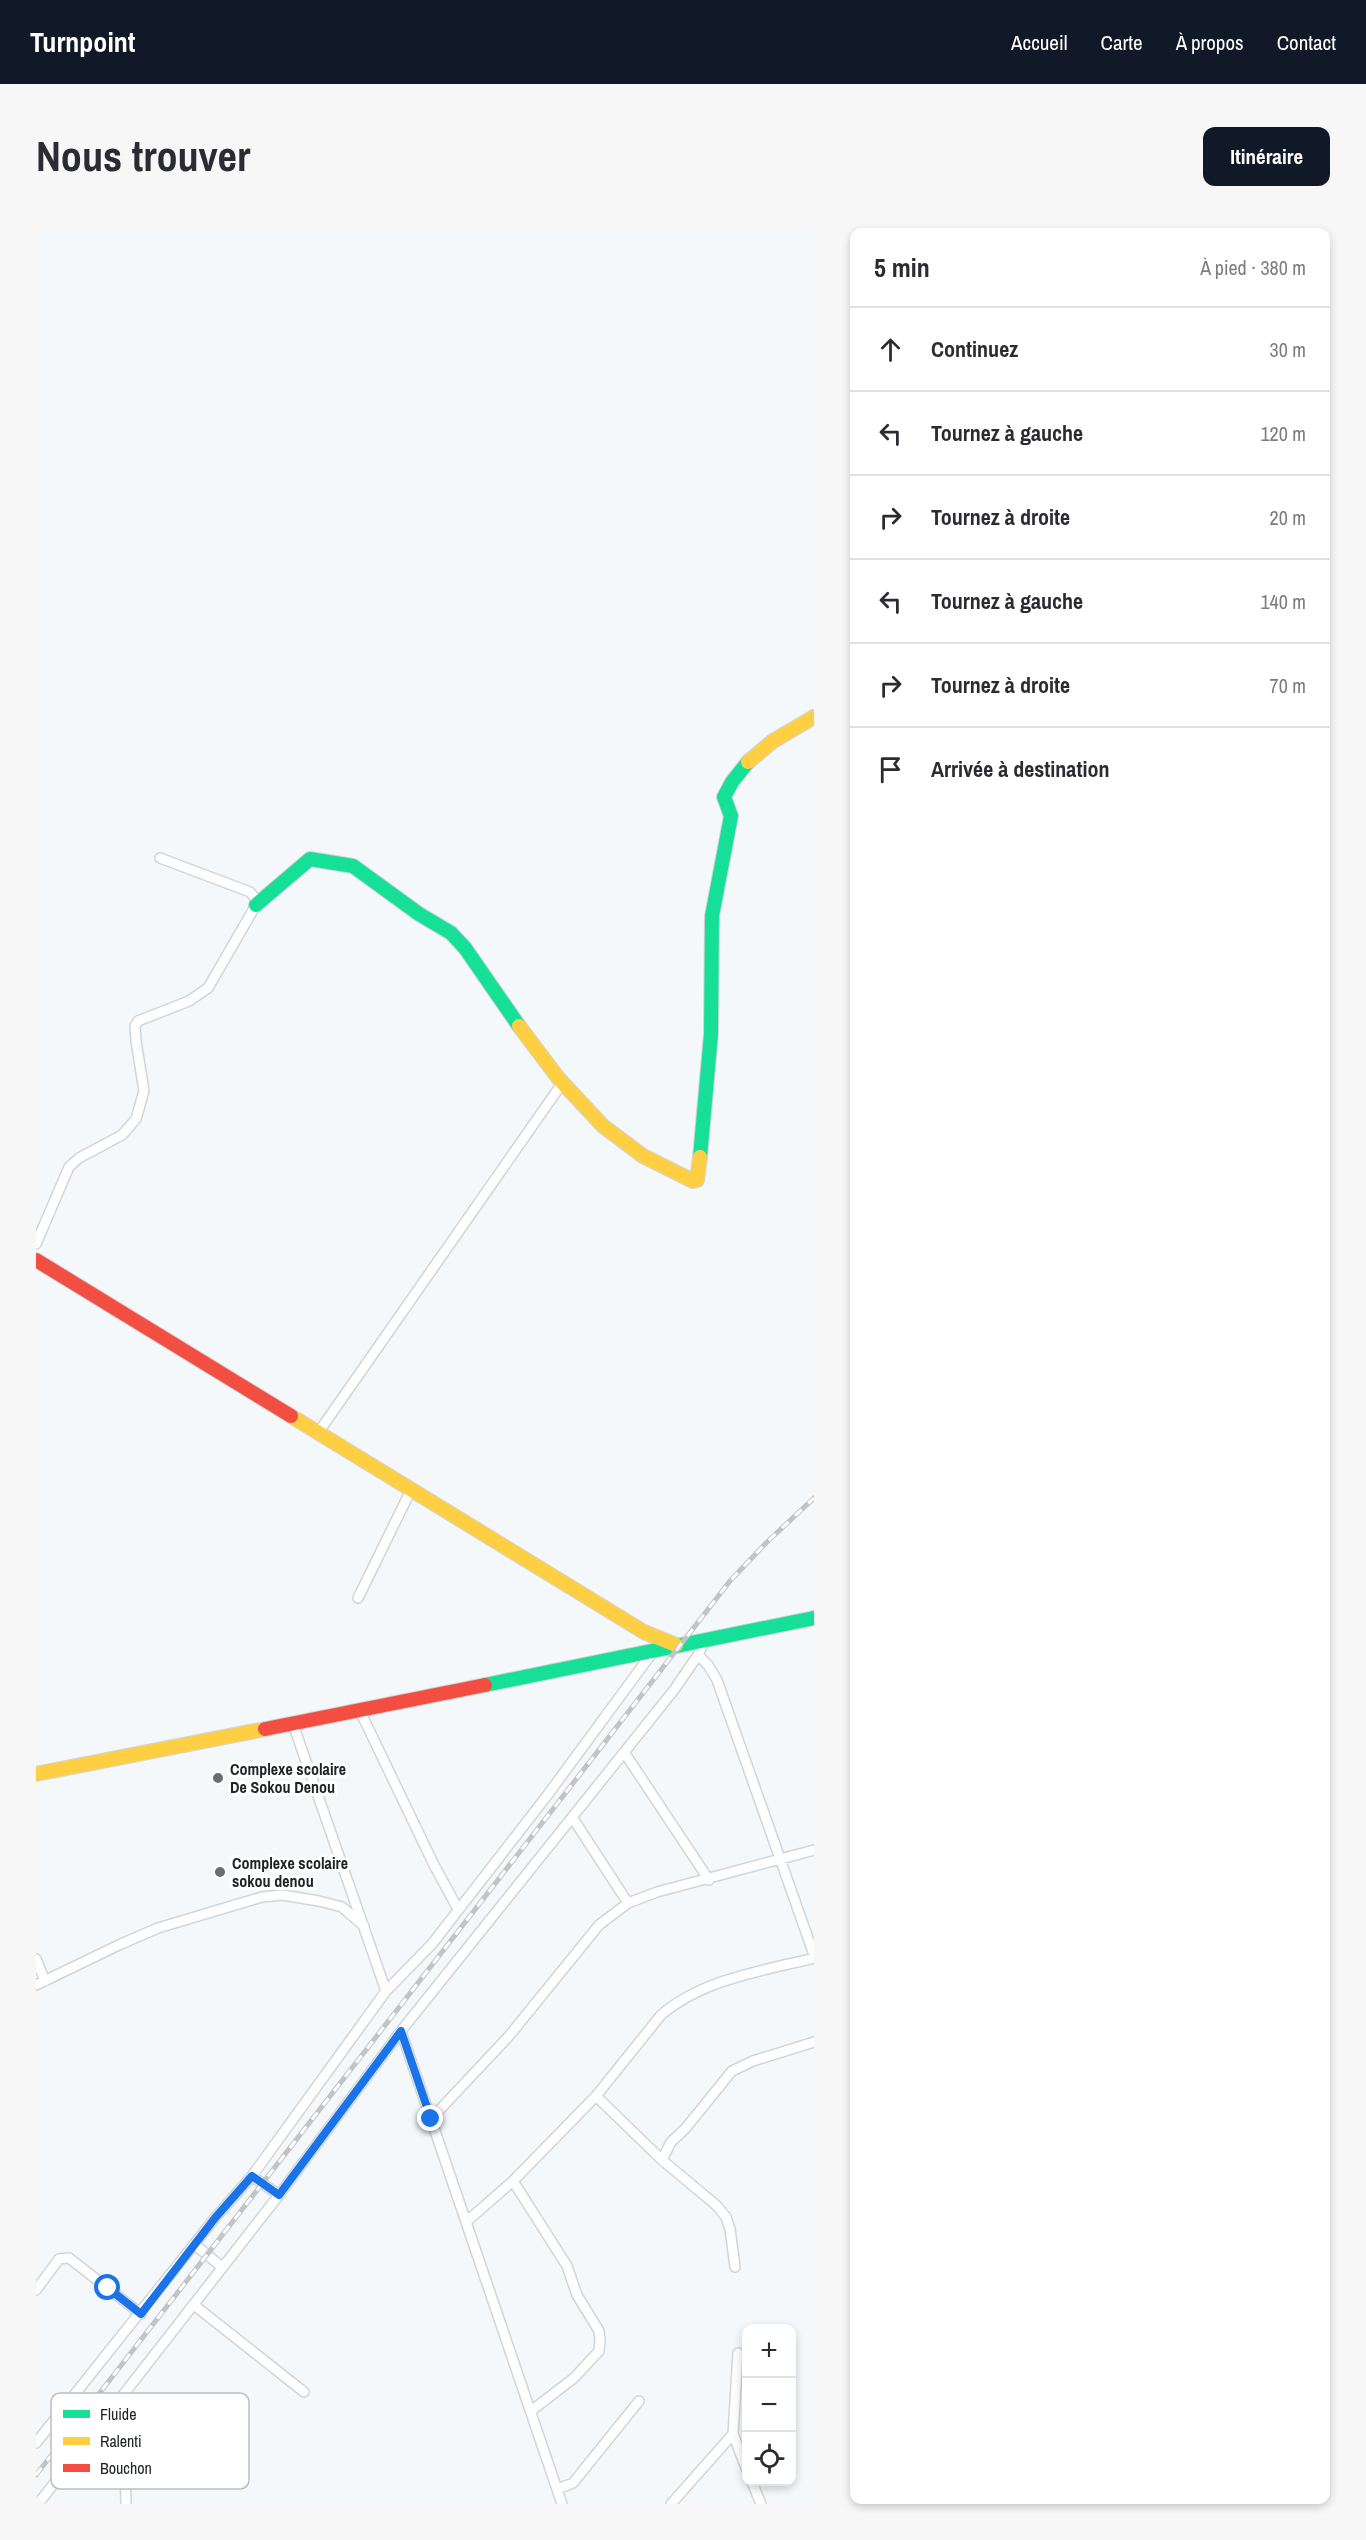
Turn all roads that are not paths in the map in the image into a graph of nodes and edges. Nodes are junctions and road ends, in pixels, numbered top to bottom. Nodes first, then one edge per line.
1 (814, 717) edge
2 (160, 858) dead end
3 (256, 905) junction
4 (563, 1082) junction
5 (36, 1244) edge
6 (36, 1260) edge
7 (318, 1432) junction
8 (411, 1490) junction
9 (358, 1598) dead end
10 (814, 1618) edge
11 (644, 1632) junction
12 (705, 1639) junction
13 (676, 1645) junction
14 (652, 1651) junction
15 (638, 1655) junction
16 (698, 1655) junction
17 (360, 1711) junction
18 (293, 1724) junction
19 (624, 1752) junction
20 (36, 1774) edge
21 (572, 1816) junction
22 (814, 1850) edge
23 (780, 1860) junction
24 (709, 1880) junction
25 (628, 1903) junction
26 (458, 1909) junction
27 (364, 1926) junction
28 (814, 1956) edge
29 (36, 1959) edge
30 (40, 1983) edge
31 (386, 1991) junction
32 (401, 2031) junction
33 (814, 2042) edge
34 (596, 2096) junction
35 (431, 2119) junction
36 (662, 2160) junction
37 (252, 2176) junction
38 (513, 2181) junction
39 (279, 2195) junction
40 (466, 2222) junction
41 (194, 2244) junction
42 (222, 2267) junction
43 (735, 2267) dead end
44 (36, 2290) edge
45 (194, 2305) junction
46 (141, 2314) junction
47 (738, 2353) dead end
48 (304, 2392) dead end
49 (77, 2393) edge
50 (123, 2393) edge
51 (639, 2401) dead end
52 (531, 2411) junction
53 (40, 2429) edge
54 (734, 2434) junction
55 (36, 2443) edge
56 (742, 2455) edge
57 (754, 2486) edge
58 (51, 2487) edge
59 (126, 2489) edge
60 (557, 2489) junction
61 (38, 2504) edge
62 (126, 2504) edge
63 (562, 2504) edge
64 (671, 2504) edge
65 (761, 2504) edge

1 - 4 street
2 - 3 street
3 - 4 street
3 - 5 street
4 - 7 street
6 - 7 street
7 - 8 street
8 - 9 street
8 - 11 street
10 - 12 street
11 - 13 street
11 - 15 street
12 - 13 street
12 - 16 street
13 - 14 street
14 - 15 street
14 - 26 street
15 - 17 street
16 - 19 street
16 - 23 street
17 - 18 street
17 - 26 street
18 - 20 street
18 - 27 street
19 - 21 street
19 - 24 street
21 - 25 street
21 - 32 street
22 - 23 street
23 - 24 street
23 - 28 street
24 - 25 street
25 - 35 street
26 - 31 street
27 - 30 street
27 - 31 street
28 - 34 street
29 - 30 street
31 - 37 street
32 - 35 street
32 - 39 street
33 - 36 street
34 - 36 street
34 - 38 street
35 - 40 street
36 - 43 street
37 - 39 street
37 - 41 street
38 - 40 street
38 - 52 street
39 - 42 street
40 - 52 street
41 - 42 street
41 - 46 street
42 - 45 street
44 - 46 street
45 - 48 street
45 - 50 street
46 - 49 street
47 - 54 street
51 - 60 street
52 - 60 street
53 - 55 street
54 - 56 street
54 - 64 street
57 - 65 street
58 - 61 street
59 - 62 street
60 - 63 street

